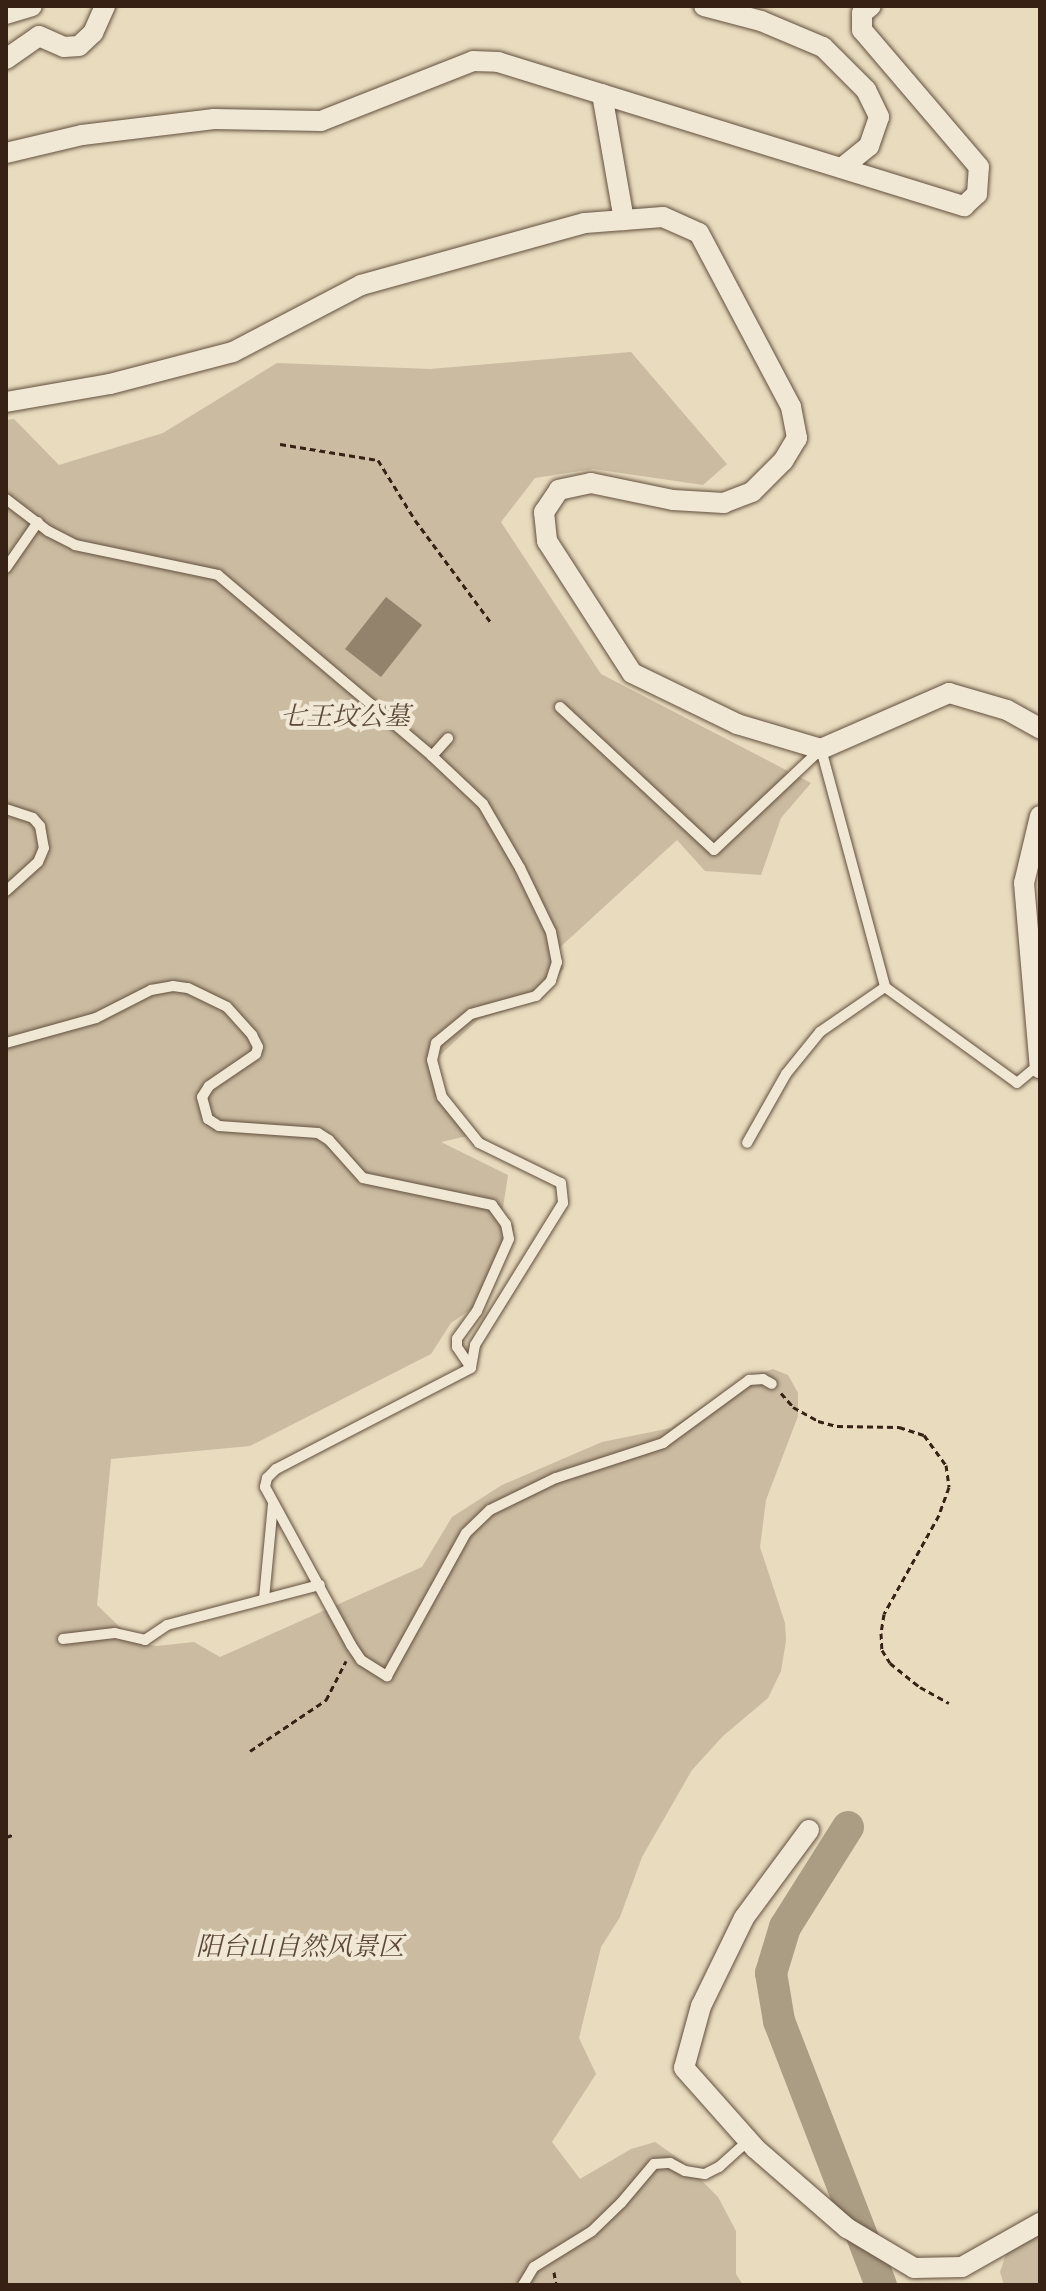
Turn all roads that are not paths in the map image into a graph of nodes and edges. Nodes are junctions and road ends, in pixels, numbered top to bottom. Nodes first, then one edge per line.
1 (32, 6) edge
2 (105, 6) edge
3 (704, 6) edge
4 (871, 6) edge
5 (6, 14) edge
6 (6, 59) edge
7 (602, 94) junction
8 (6, 153) edge
9 (842, 168) junction
10 (624, 220) junction
11 (6, 402) edge
12 (6, 499) edge
13 (38, 522) junction
14 (6, 568) edge
15 (560, 707) dead end
16 (1040, 728) edge
17 (448, 738) dead end
18 (821, 749) junction
19 (432, 756) junction
20 (6, 809) edge
21 (1040, 816) edge
22 (6, 891) edge
23 (885, 987) junction
24 (6, 1043) edge
25 (1040, 1066) edge
26 (747, 1143) dead end
27 (471, 1368) junction
28 (772, 1384) road end
29 (274, 1501) junction
30 (320, 1585) junction
31 (264, 1599) junction
32 (63, 1639) dead end
33 (809, 1830) dead end
34 (748, 2141) junction
35 (1040, 2223) edge
36 (523, 2285) edge

1 - 5 street
2 - 6 street
3 - 9 street
4 - 9 street
7 - 8 street
7 - 9 street
7 - 10 street
10 - 11 street
10 - 18 street
12 - 13 lane
13 - 14 lane
13 - 19 lane
15 - 18 lane
16 - 18 street
17 - 19 lane
18 - 23 lane
19 - 27 lane
20 - 22 lane
21 - 25 street
23 - 25 lane
23 - 26 lane
24 - 27 lane
27 - 29 lane
28 - 30 lane
29 - 30 lane
29 - 31 lane
30 - 31 lane
31 - 32 lane
33 - 34 street
34 - 35 street
34 - 36 lane

